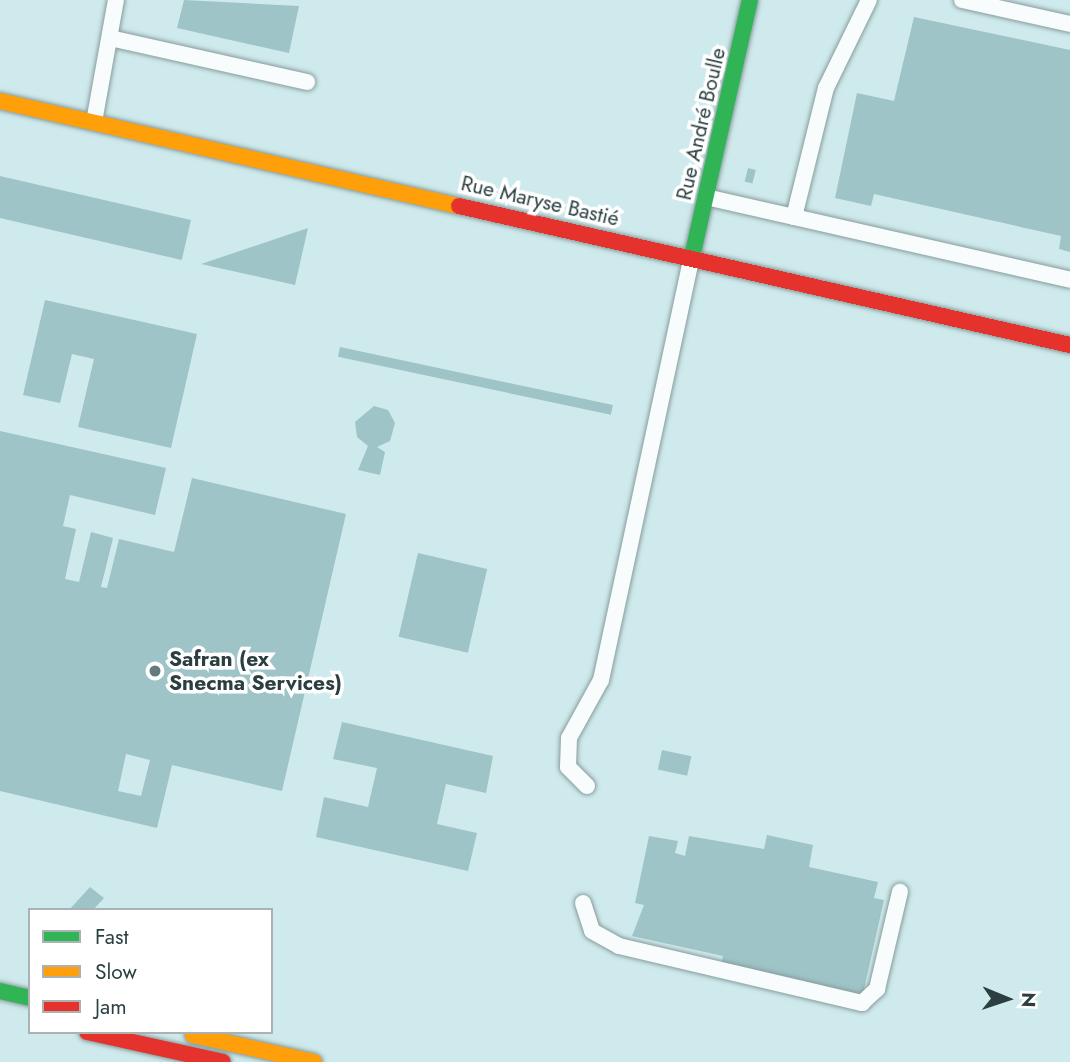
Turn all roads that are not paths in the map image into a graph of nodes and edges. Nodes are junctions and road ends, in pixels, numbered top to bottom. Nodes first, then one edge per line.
1 (116, 0) edge
2 (750, 0) edge
3 (869, 0) edge
4 (962, 0) edge
5 (1070, 24) edge
6 (110, 38) junction
7 (307, 82) dead end
8 (0, 101) edge
9 (94, 122) junction
10 (706, 197) junction
11 (794, 217) junction
12 (692, 257) junction
13 (1070, 280) edge
14 (1070, 345) edge
15 (587, 786) dead end
16 (900, 892) dead end
17 (583, 903) dead end
18 (0, 991) edge
19 (28, 998) edge
20 (96, 1034) edge
21 (189, 1034) edge
22 (223, 1062) edge
23 (314, 1062) edge

1 - 6 lane
2 - 10 street, Rue André Boulle
3 - 11 lane
4 - 5 lane
6 - 7 lane
6 - 9 lane
8 - 9 street, Rue Maryse Bastié
9 - 12 street, Rue Maryse Bastié
10 - 11 lane
10 - 12 street, Rue André Boulle
11 - 13 lane
12 - 14 street, Rue Maryse Bastié
12 - 15 lane
16 - 17 lane
18 - 19 street
20 - 22 street
21 - 23 street

